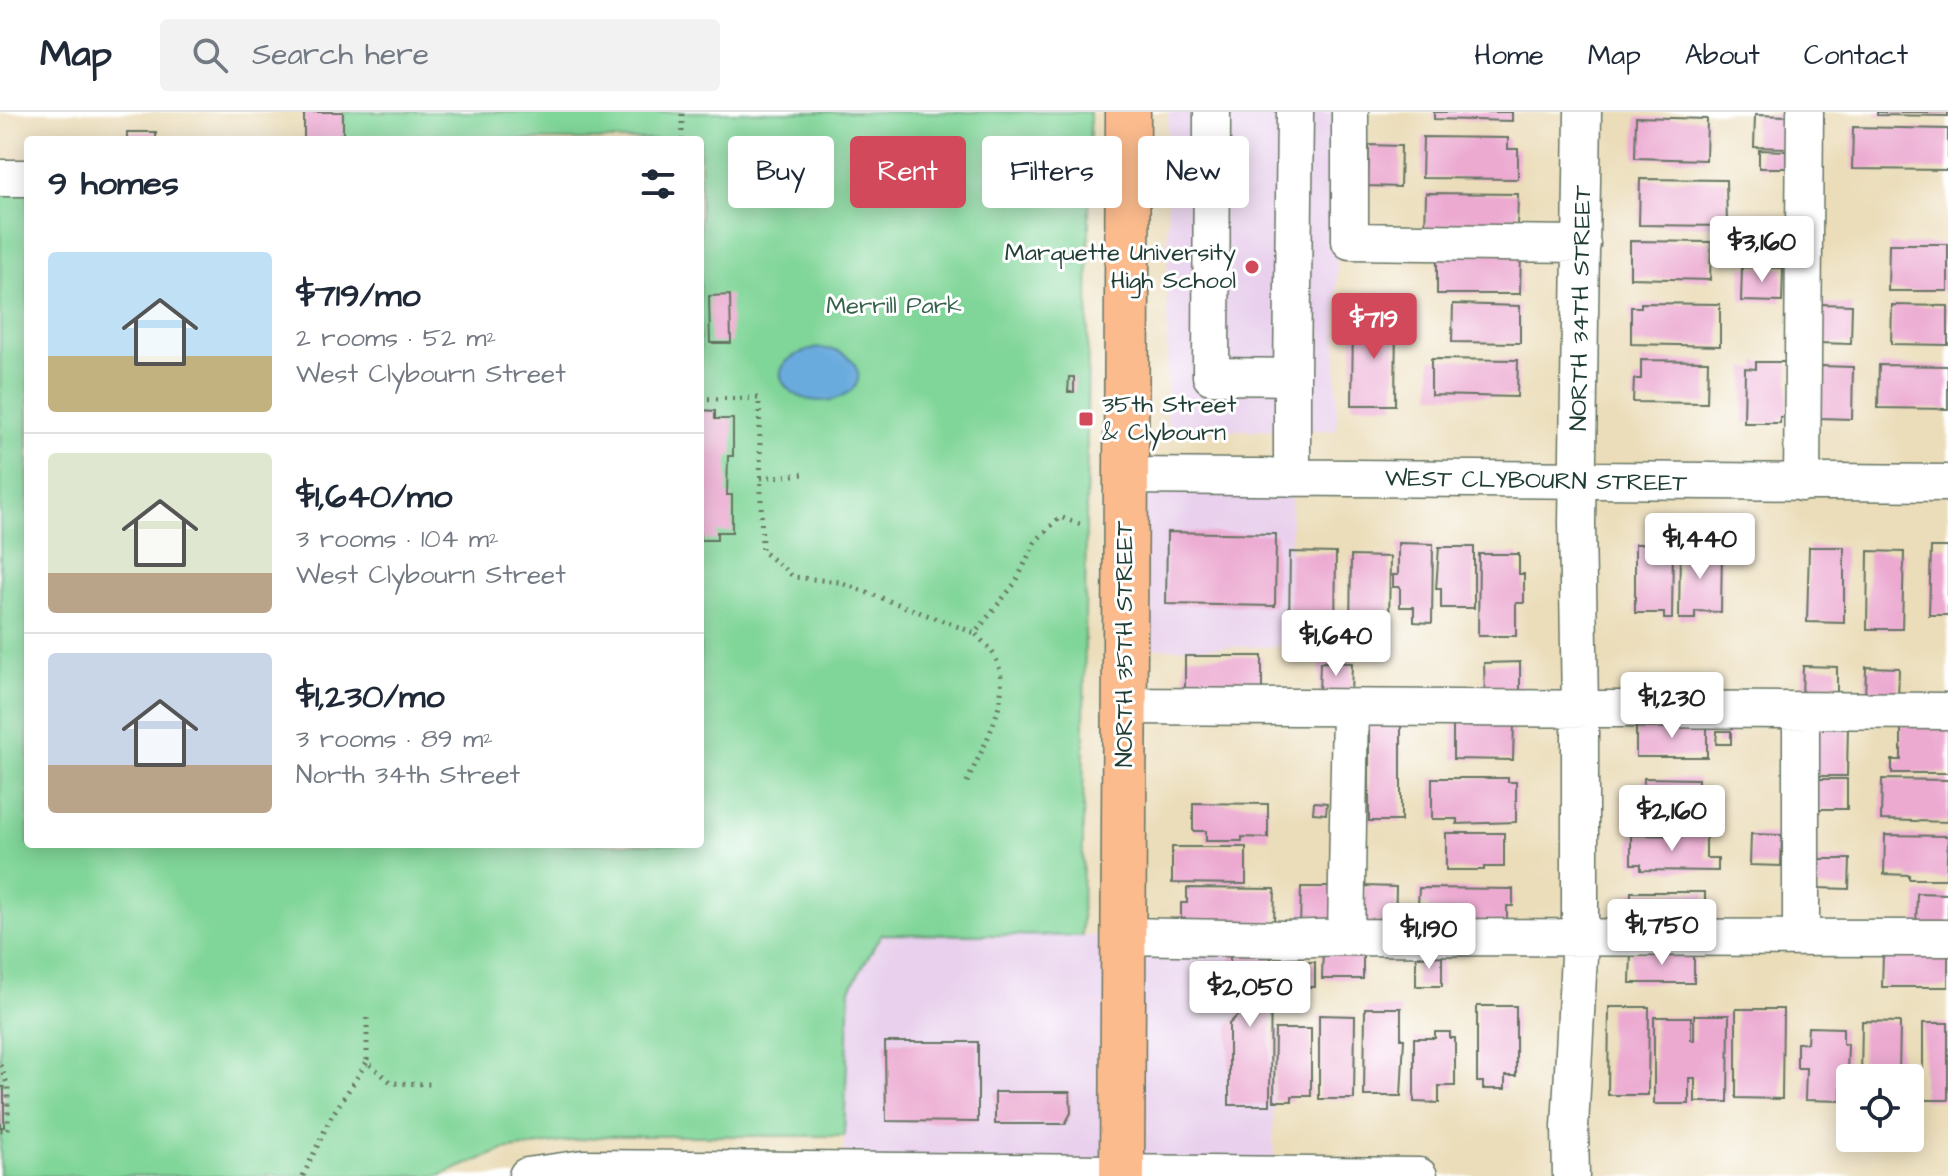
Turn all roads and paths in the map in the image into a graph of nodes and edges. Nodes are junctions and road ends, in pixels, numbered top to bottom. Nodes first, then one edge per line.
1 (682, 112) edge
2 (1128, 112) edge
3 (1212, 112) edge
4 (1295, 112) edge
5 (1350, 112) edge
6 (1583, 112) edge
7 (1805, 112) edge
8 (682, 136) edge
9 (0, 178) edge
10 (24, 178) edge
11 (1582, 244) junction
12 (1292, 377) junction
13 (704, 399) edge
14 (805, 474) dead end
15 (1125, 476) junction
16 (761, 478) junction
17 (1292, 478) junction
18 (1578, 481) junction
19 (1802, 483) junction
20 (1948, 483) edge
21 (1082, 525) dead end
22 (975, 633) junction
23 (1125, 706) junction
24 (1350, 708) junction
25 (1580, 709) junction
26 (1801, 711) junction
27 (1948, 711) edge
28 (967, 782) dead end
29 (1124, 936) junction
30 (1346, 937) junction
31 (1580, 937) junction
32 (1801, 938) junction
33 (1948, 938) edge
34 (367, 1018) dead end
35 (367, 1062) junction
36 (0, 1065) edge
37 (431, 1084) dead end
38 (0, 1130) edge
39 (665, 1172) edge
40 (887, 1173) edge
41 (1122, 1175) edge
42 (303, 1176) edge
43 (527, 1176) edge
44 (1326, 1176) edge
45 (1419, 1176) edge
46 (1571, 1176) edge

1 - 8 path
2 - 15 main road, NORTH 35TH STREET
3 - 12 street
4 - 12 street
5 - 11 street
6 - 11 street, NORTH 34TH STREET
7 - 19 street
9 - 10 street
11 - 18 street, NORTH 34TH STREET
12 - 17 street
13 - 16 path
14 - 16 path
15 - 17 street, WEST CLYBOURN STREET
15 - 23 main road, NORTH 35TH STREET
16 - 22 path
17 - 18 street, WEST CLYBOURN STREET
18 - 19 street, WEST CLYBOURN STREET
18 - 25 street, NORTH 34TH STREET
19 - 20 street, WEST CLYBOURN STREET
21 - 22 path
22 - 28 path
23 - 24 street
23 - 29 main road, NORTH 35TH STREET
24 - 25 street
24 - 30 street
25 - 26 street
25 - 31 street, NORTH 34TH STREET
26 - 27 street
26 - 32 street
29 - 30 street
29 - 41 main road, NORTH 35TH STREET
30 - 31 street
31 - 32 street
31 - 46 street, NORTH 34TH STREET
32 - 33 street
34 - 35 path
35 - 37 path
35 - 42 path
36 - 38 path
39 - 40 street
39 - 43 street
40 - 41 street
41 - 44 street
44 - 45 street

